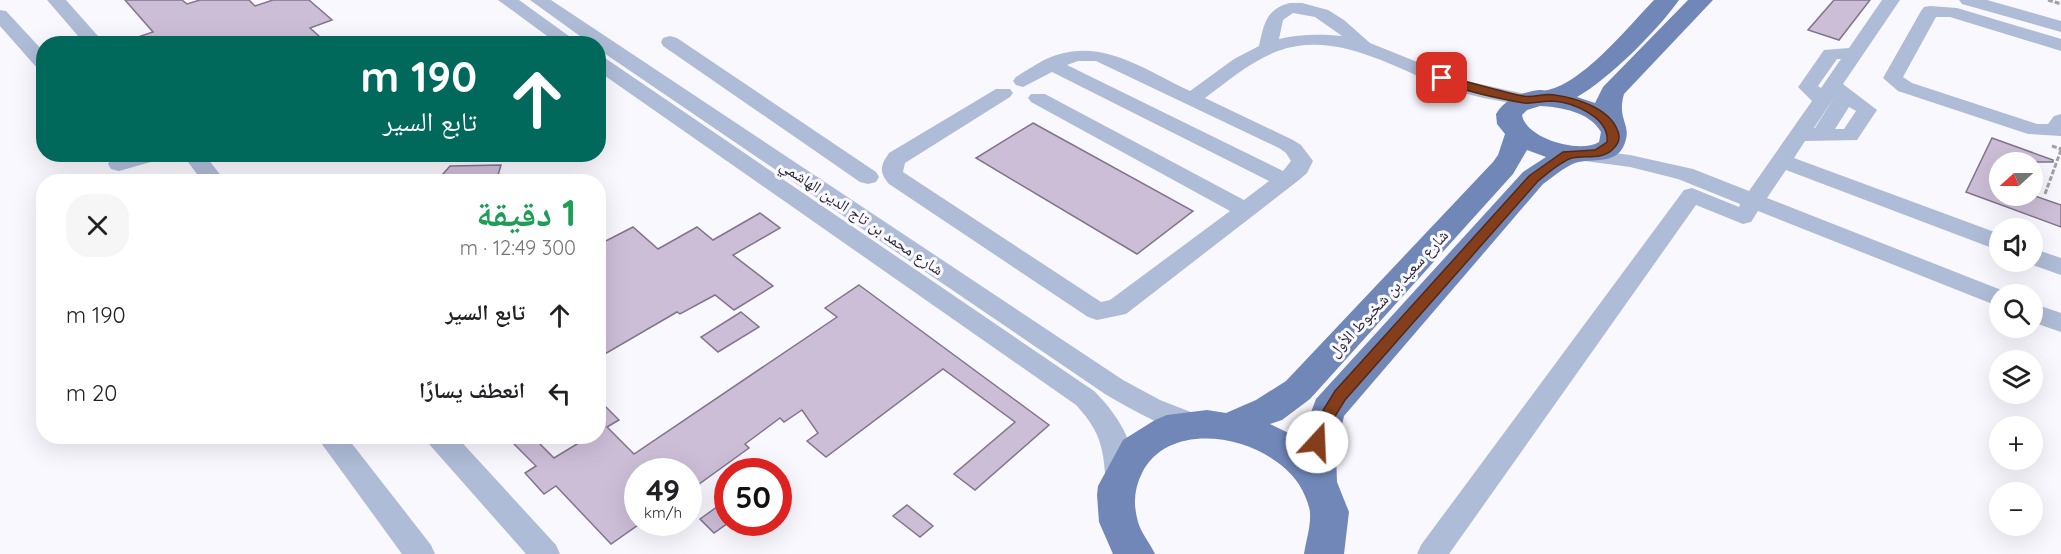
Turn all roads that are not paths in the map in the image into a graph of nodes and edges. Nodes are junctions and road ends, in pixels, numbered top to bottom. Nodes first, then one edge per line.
1 (56, 0) edge
2 (507, 0) edge
3 (538, 0) edge
4 (1667, 0) edge
5 (1701, 0) edge
6 (1891, 0) edge
7 (1968, 0) edge
8 (0, 15) edge
9 (2061, 27) edge
10 (89, 36) edge
11 (559, 36) edge
12 (592, 36) edge
13 (670, 42) dead end
14 (2061, 45) edge
15 (606, 46) edge
16 (1362, 46) junction
17 (1268, 48) junction
18 (36, 55) edge
19 (1051, 64) junction
20 (606, 68) edge
21 (1023, 81) junction
22 (1458, 84) junction
23 (1003, 93) junction
24 (1833, 94) junction
25 (1038, 98) junction
26 (1554, 98) junction
27 (1191, 99) junction
28 (1527, 100) junction
29 (2061, 120) edge
30 (1514, 128) junction
31 (1611, 129) junction
32 (1797, 135) junction
33 (1576, 155) junction
34 (1780, 160) junction
35 (199, 162) edge
36 (891, 165) junction
37 (1653, 165) junction
38 (208, 174) edge
39 (868, 177) junction
40 (1284, 180) junction
41 (831, 197) junction
42 (1753, 201) junction
43 (1246, 210) junction
44 (1989, 239) edge
45 (2043, 260) edge
46 (2061, 267) edge
47 (1989, 295) edge
48 (2043, 316) edge
49 (2061, 323) edge
50 (1191, 424) junction
51 (1232, 425) junction
52 (336, 444) edge
53 (446, 444) edge
54 (1119, 477) junction
55 (1318, 481) junction
56 (1126, 547) edge
57 (420, 554) edge
58 (545, 554) edge
59 (1324, 554) edge
60 (1432, 554) edge

1 - 10 street
2 - 11 street
3 - 12 street, شارع محمد بن تاج الدين الهاشمي
4 - 26 main road
5 - 31 main road
6 - 24 street
7 - 9 street
8 - 18 street
13 - 39 street
14 - 29 street
15 - 41 street, شارع محمد بن تاج الدين الهاشمي
16 - 17 street
16 - 17 street
16 - 22 street
17 - 27 street
19 - 21 street
19 - 27 street
19 - 40 street
20 - 54 street, شارع محمد بن تاج الدين الهاشمي
21 - 23 street
21 - 25 street
22 - 28 street
22 - 30 street
23 - 25 street
23 - 36 street
24 - 32 street
24 - 32 street
25 - 43 street
26 - 28 main road
26 - 31 main road
27 - 40 street
28 - 30 main road, شارع سعيد بن شخبوط الأول
30 - 33 main road
30 - 51 main road, شارع سعيد بن شخبوط الأول
31 - 33 main road, شارع سعيد بن شخبوط الأول
31 - 37 street
32 - 34 street
33 - 37 street
33 - 55 main road, شارع سعيد بن شخبوط الأول
34 - 42 street
34 - 44 street
35 - 38 street
36 - 39 street
36 - 43 street
37 - 42 street
39 - 41 street
40 - 43 street
41 - 50 street, شارع محمد بن تاج الدين الهاشمي
42 - 47 street
42 - 60 street
45 - 46 street
48 - 49 street
50 - 51 main road
50 - 54 main road
51 - 55 main road
52 - 57 street
53 - 58 street
54 - 56 main road
55 - 59 main road

